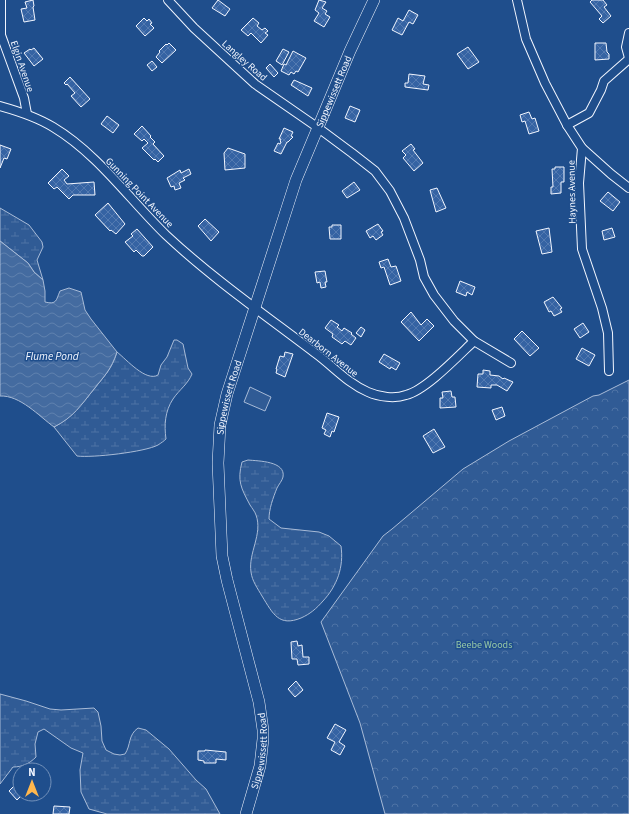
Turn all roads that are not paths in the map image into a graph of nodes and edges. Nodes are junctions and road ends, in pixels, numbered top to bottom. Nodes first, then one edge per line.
1 (1, 0) edge
2 (168, 0) edge
3 (374, 0) edge
4 (517, 0) edge
5 (629, 33) edge
6 (629, 59) edge
7 (0, 106) edge
8 (27, 114) junction
9 (567, 125) junction
10 (317, 127) junction
11 (582, 148) junction
12 (629, 188) edge
13 (254, 308) junction
14 (474, 341) junction
15 (511, 363) dead end
16 (609, 371) dead end
17 (246, 814) edge

1 - 8 street, Elgin Avenue
2 - 10 street, Langley Road
3 - 10 main road, Sippewissett Road
4 - 9 street, Haynes Avenue
5 - 6 street
6 - 9 street
7 - 8 street, Gunning Point Avenue
8 - 13 street, Gunning Point Avenue
9 - 11 street, Haynes Avenue
10 - 13 main road, Sippewissett Road
10 - 14 street
11 - 12 street
11 - 16 street, Haynes Avenue
13 - 14 street, Dearborn Avenue
13 - 17 main road, Sippewissett Road
14 - 15 street

